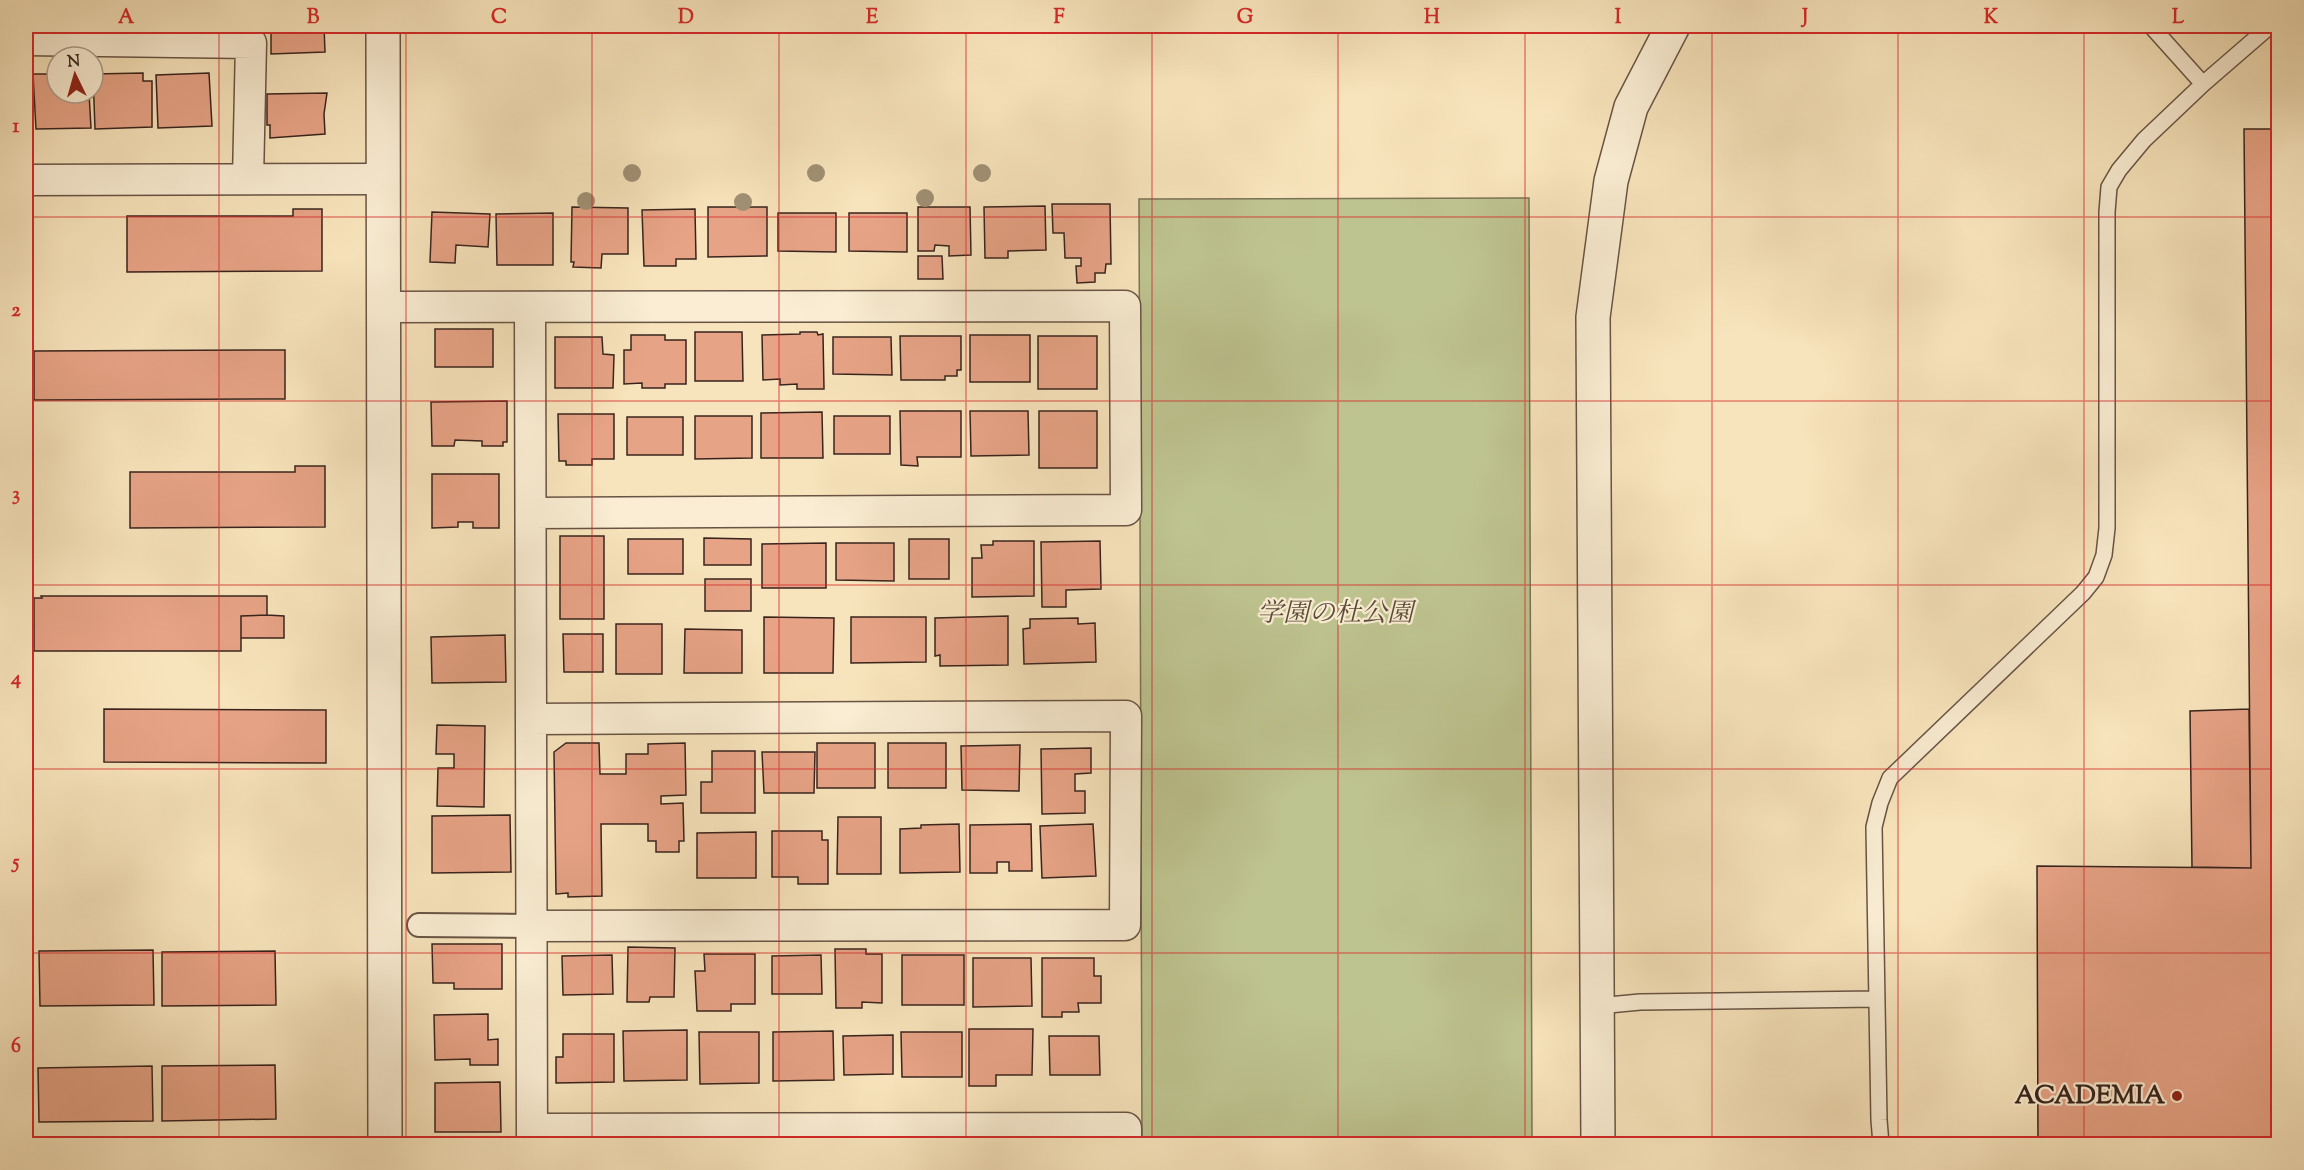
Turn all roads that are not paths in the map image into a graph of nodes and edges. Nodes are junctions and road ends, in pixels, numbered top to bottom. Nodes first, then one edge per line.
1 (383, 26) edge
2 (1673, 26) edge
3 (2151, 26) edge
4 (2270, 26) edge
5 (250, 34) edge
6 (26, 40) edge
7 (2203, 84) junction
8 (248, 179) junction
9 (382, 179) junction
10 (26, 180) edge
11 (384, 307) junction
12 (530, 307) junction
13 (531, 513) junction
14 (531, 719) junction
15 (419, 925) dead end
16 (532, 926) junction
17 (1877, 999) junction
18 (1598, 1006) junction
19 (532, 1137) edge
20 (385, 1144) edge
21 (1126, 1144) edge
22 (1598, 1144) edge
23 (1881, 1144) edge

1 - 9 street
2 - 18 street
3 - 7 lane
4 - 7 lane
5 - 6 street
5 - 8 street
7 - 17 lane
8 - 9 street
8 - 10 street
9 - 11 street
11 - 12 street
11 - 20 street
12 - 13 street
12 - 13 street
13 - 14 street
14 - 16 street
14 - 16 street
15 - 16 street
16 - 19 street
17 - 18 lane
17 - 23 lane
18 - 22 street
19 - 21 street

